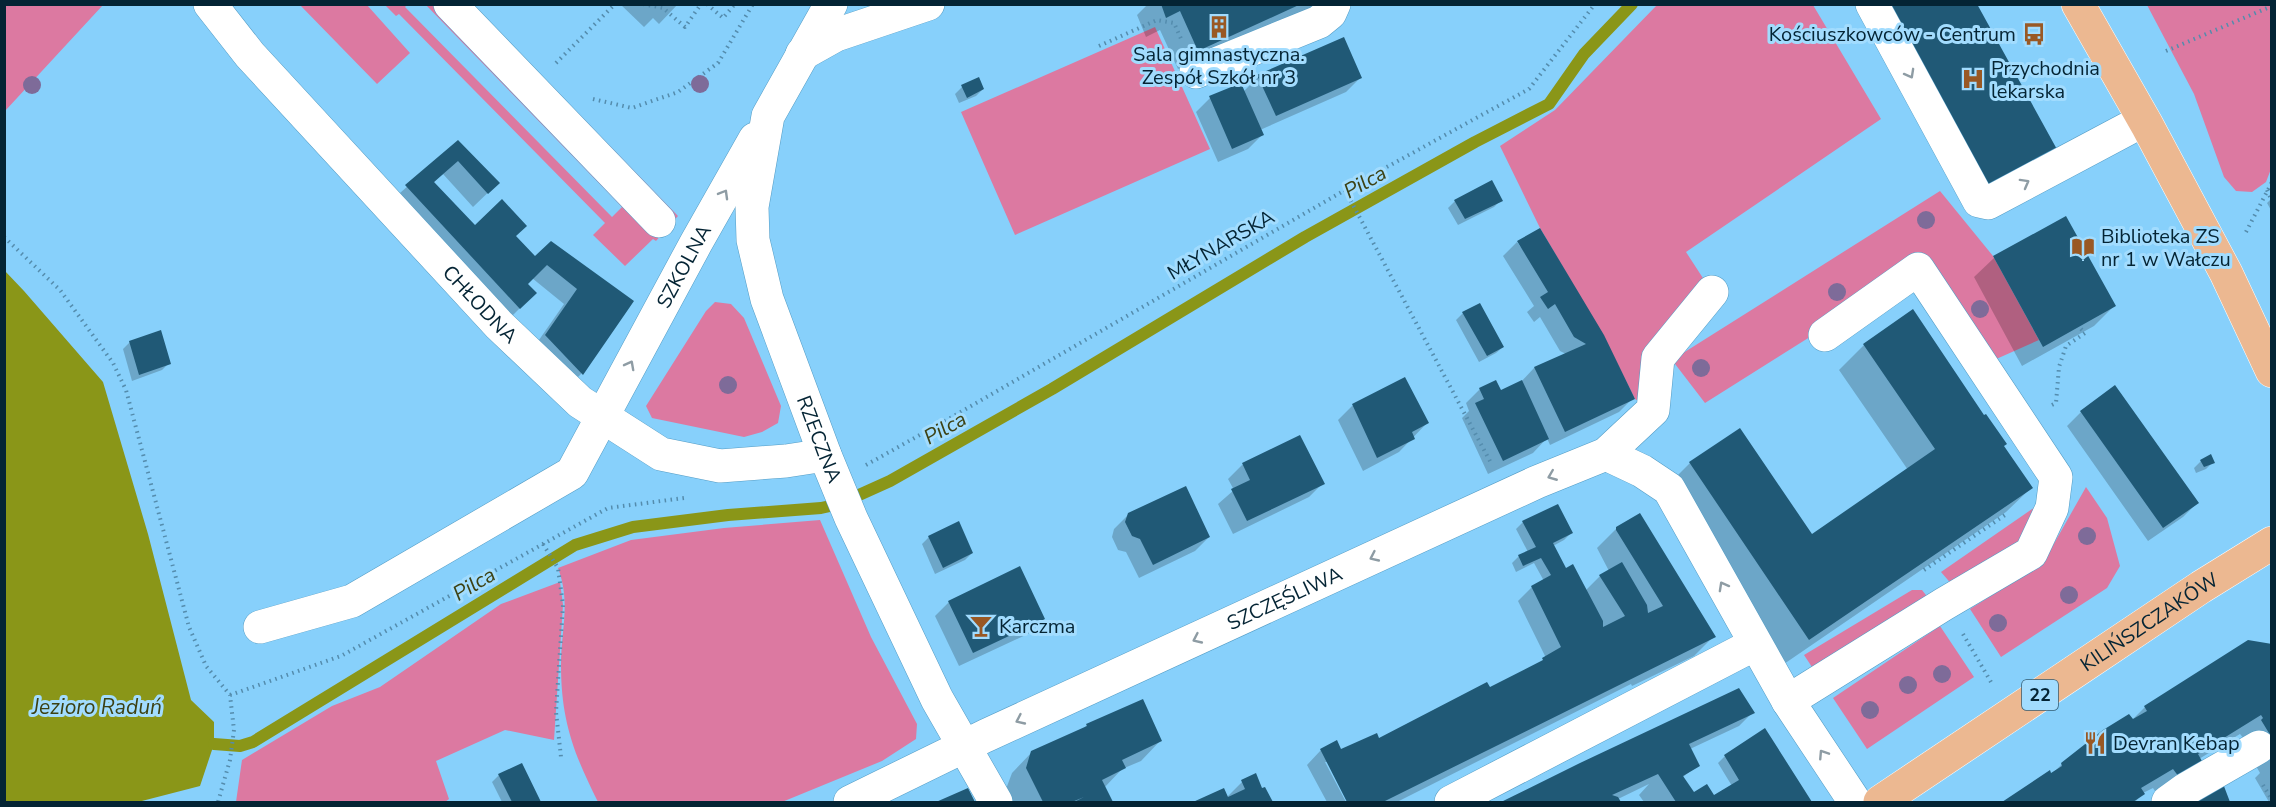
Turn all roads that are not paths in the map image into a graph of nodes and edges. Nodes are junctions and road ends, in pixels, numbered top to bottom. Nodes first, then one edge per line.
1 (210, 4) edge
2 (450, 4) edge
3 (831, 4) edge
4 (864, 4) edge
5 (1334, 4) edge
6 (1872, 4) edge
7 (2078, 4) edge
8 (916, 8) edge
9 (802, 54) junction
10 (1196, 72) road end
11 (768, 117) junction
12 (2144, 120) junction
13 (659, 221) dead end
14 (1712, 292) dead end
15 (1825, 335) dead end
16 (2271, 372) edge
17 (603, 416) junction
18 (1606, 454) junction
19 (832, 473) junction
20 (2271, 543) edge
21 (260, 627) dead end
22 (1755, 644) junction
23 (1788, 700) junction
24 (964, 746) junction
25 (2259, 747) dead end
26 (850, 802) edge
27 (996, 802) edge
28 (1451, 802) edge
29 (1855, 802) edge
30 (1880, 802) edge
31 (2168, 802) edge

1 - 17 street, CHŁODNA
2 - 13 street
3 - 9 street
4 - 8 street
5 - 10 street
6 -> 12 street
7 - 12 main road
8 - 9 street
9 - 11 street, RZECZNA
17 -> 11 street, SZKOLNA
11 - 19 street, RZECZNA
12 - 16 main road
14 - 18 street, SZCZĘŚLIWA
15 - 23 street
17 - 19 street, CHŁODNA
17 - 21 street, SZKOLNA
22 -> 18 street
18 -> 24 street, SZCZĘŚLIWA
19 - 24 street, RZECZNA
20 - 30 main road, KILIŃSZCZAKÓW / 22
22 - 23 street
22 - 28 street
29 -> 23 street
24 - 26 street, SZCZĘŚLIWA
24 - 27 street, RZECZNA
25 - 31 street

